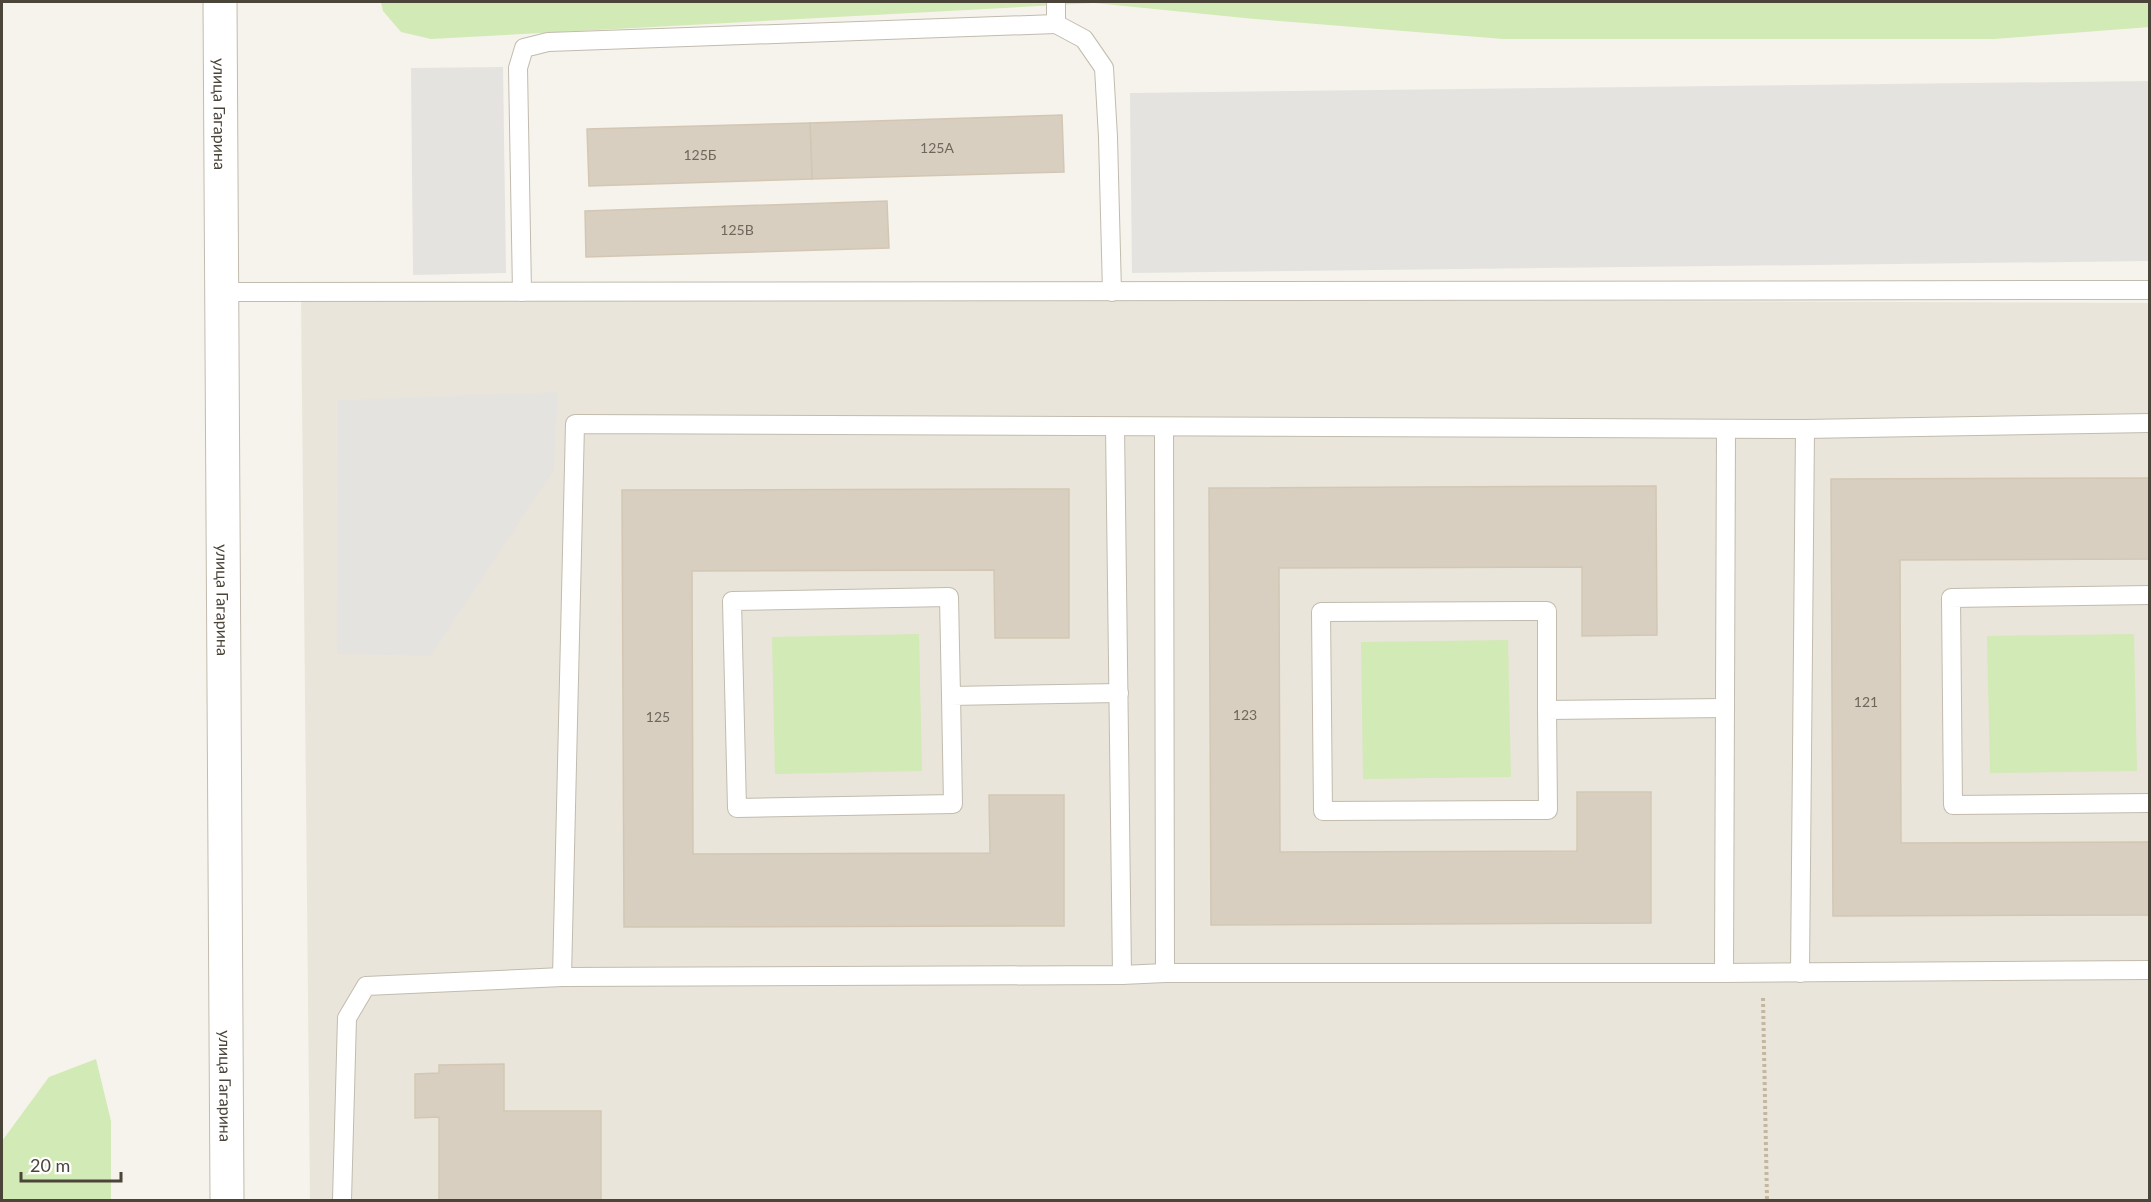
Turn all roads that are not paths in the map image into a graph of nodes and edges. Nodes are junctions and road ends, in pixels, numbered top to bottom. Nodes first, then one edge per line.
1 (220, 2) edge
2 (1056, 2) edge
3 (1056, 24) junction
4 (2150, 290) edge
5 (221, 292) junction
6 (522, 292) junction
7 (1112, 292) junction
8 (2150, 423) edge
9 (1115, 427) junction
10 (1164, 427) junction
11 (1726, 429) junction
12 (1805, 429) junction
13 (2150, 595) edge
14 (1119, 693) junction
15 (951, 696) junction
16 (1725, 708) junction
17 (1547, 710) junction
18 (2150, 803) edge
19 (2150, 970) edge
20 (1165, 973) junction
21 (1800, 973) junction
22 (1724, 974) junction
23 (1122, 975) junction
24 (562, 977) junction
25 (227, 1200) edge
26 (342, 1200) edge

1 - 5 street, улица Гагарина
2 - 3 lane
3 - 6 lane
3 - 7 lane
4 - 7 lane
5 - 6 lane
5 - 25 street, улица Гагарина
6 - 7 lane
8 - 12 lane
9 - 10 lane
9 - 14 lane
9 - 24 lane
10 - 11 lane
10 - 20 lane
11 - 12 lane
11 - 16 lane
12 - 21 lane
13 - 18 lane
14 - 15 lane
14 - 23 lane
15 - 15 lane
16 - 17 lane
16 - 22 lane
17 - 17 lane
19 - 21 lane
20 - 22 lane
20 - 23 lane
21 - 22 lane
23 - 24 lane
24 - 26 lane

